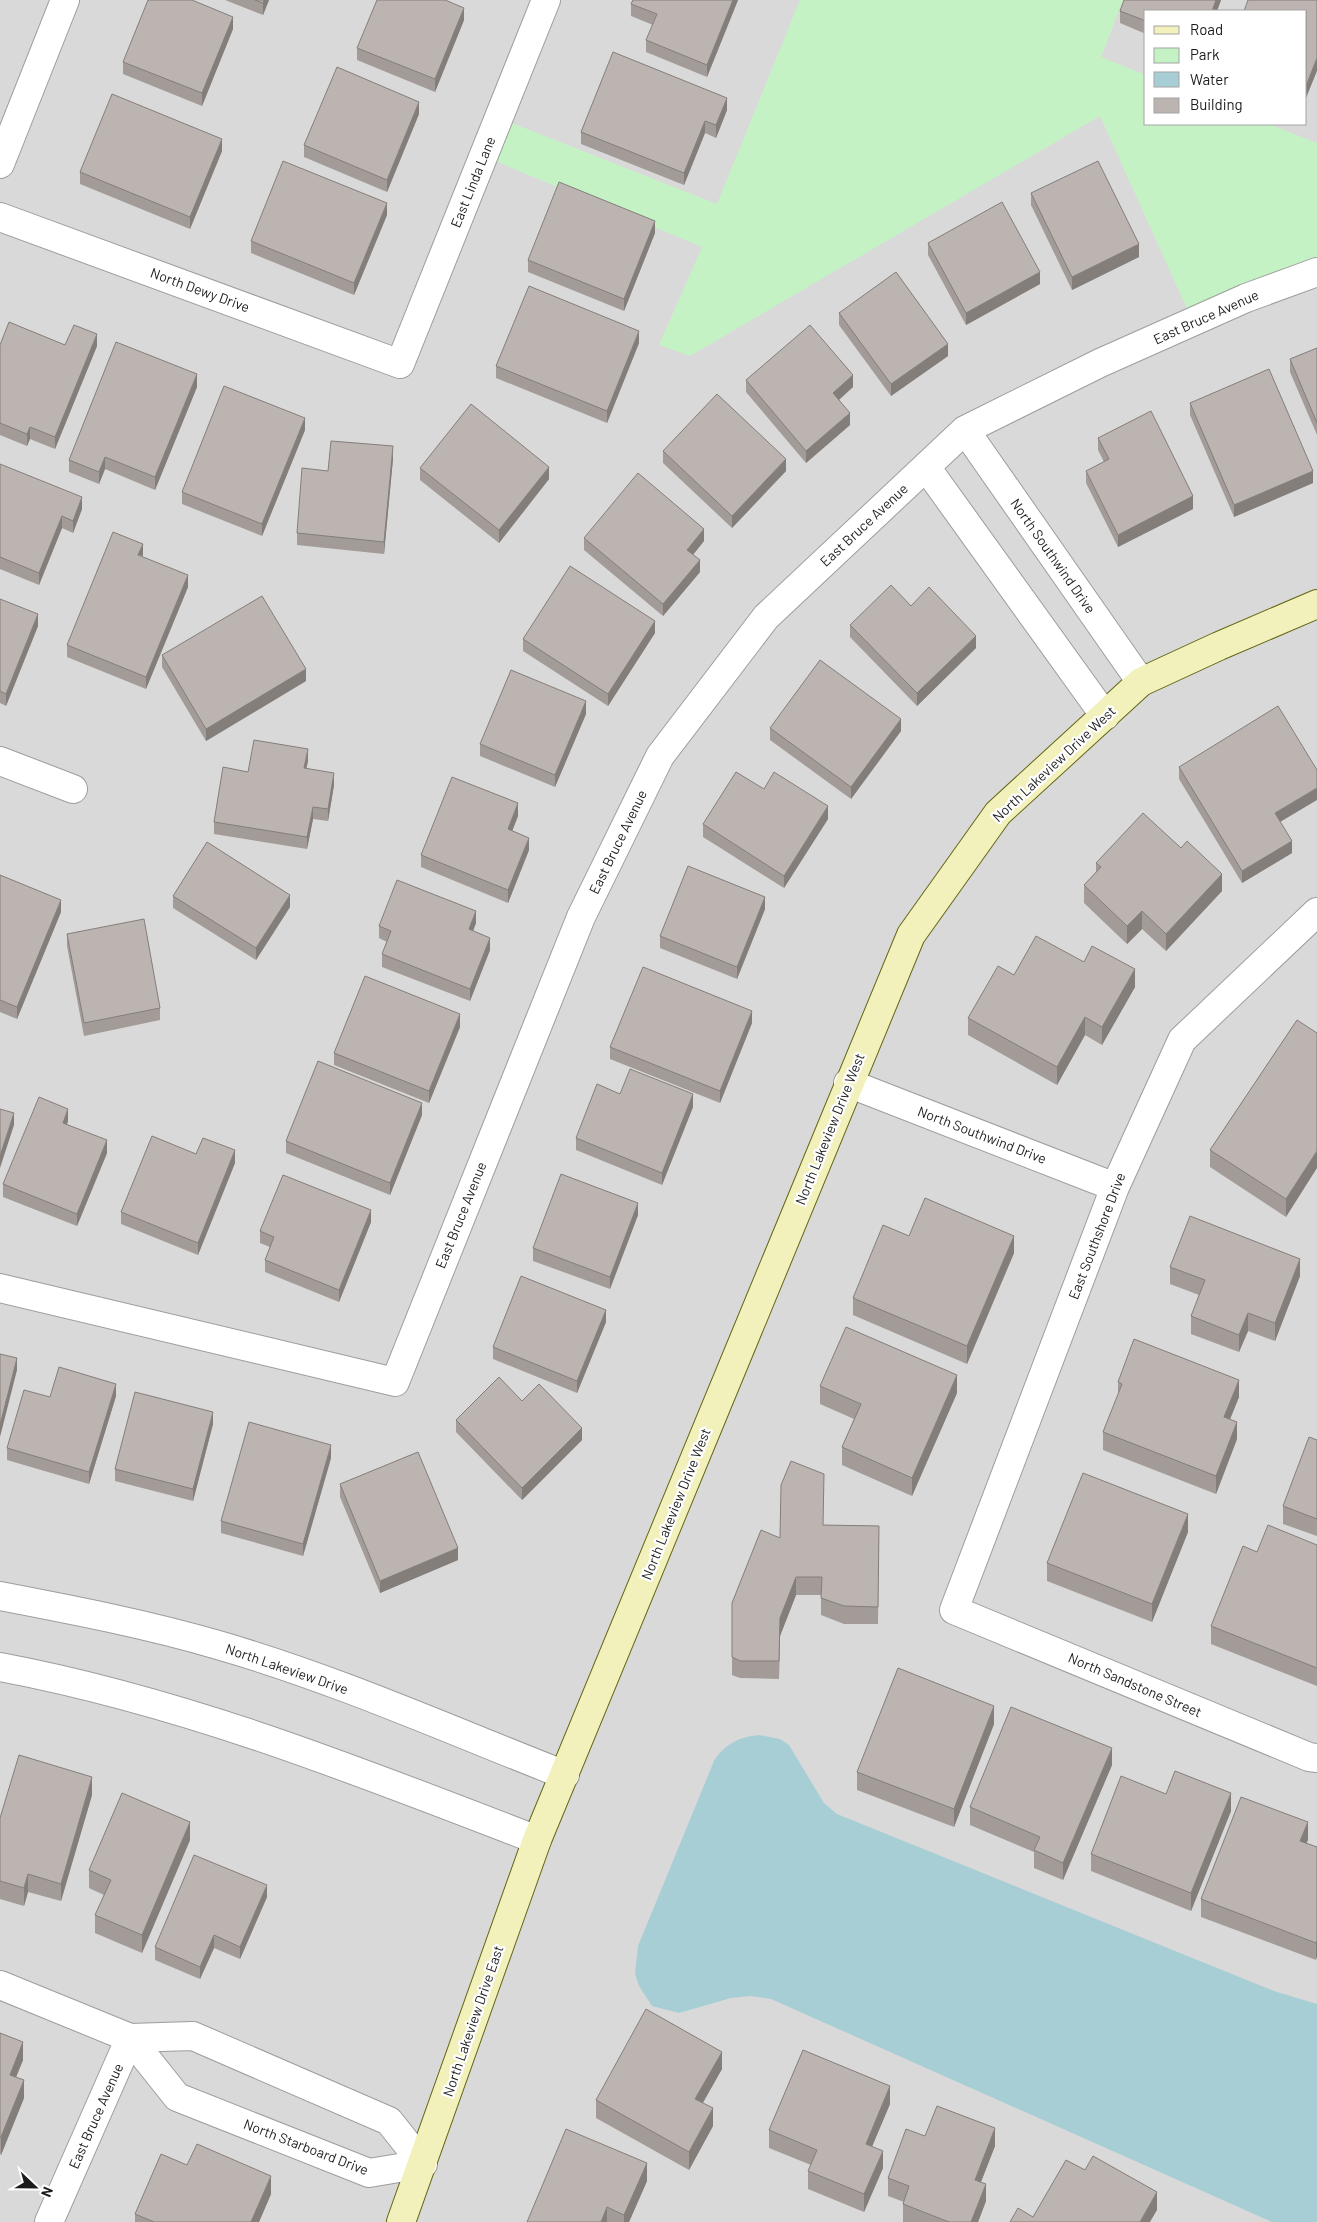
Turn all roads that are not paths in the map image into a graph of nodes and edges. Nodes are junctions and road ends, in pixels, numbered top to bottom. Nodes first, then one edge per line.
1 (65, 0) edge
2 (546, 0) edge
3 (0, 164) edge
4 (0, 217) edge
5 (1317, 272) edge
6 (400, 364) joint
7 (965, 430) junction
8 (926, 467) junction
9 (1317, 604) edge
10 (1142, 682) junction
11 (1105, 716) junction
12 (0, 761) edge
13 (74, 789) dead end
14 (1317, 912) edge
15 (848, 1083) junction
16 (1115, 1187) junction
17 (0, 1288) edge
18 (0, 1596) edge
19 (954, 1610) joint
20 (0, 1667) edge
21 (1317, 1758) edge
22 (564, 1775) junction
23 (542, 1830) junction
24 (0, 1985) edge
25 (130, 2038) junction
26 (423, 2164) junction
27 (49, 2222) edge
28 (401, 2222) edge

1 - 3 street
2 - 6 street, East Linda Lane
4 - 6 street, North Dewy Drive
5 - 7 street, East Bruce Avenue
7 - 8 street, East Bruce Avenue
7 - 10 street, North Southwind Drive
8 - 11 street
8 - 17 street, East Bruce Avenue
9 - 10 street, North Lakeview Drive West
10 - 11 street, North Lakeview Drive West
11 - 15 street, North Lakeview Drive West
12 - 13 street
14 - 16 street, East Southshore Drive
15 - 16 street, North Southwind Drive
15 - 22 street, North Lakeview Drive West
16 - 19 street, East Southshore Drive
18 - 22 street, North Lakeview Drive
19 - 21 street, North Sandstone Street
20 - 23 street
22 - 23 street, North Lakeview Drive West
23 - 26 street, North Lakeview Drive East
24 - 25 street, North Starboard Drive
25 - 26 street, North Starboard Drive
25 - 26 street, North Starboard Drive
25 - 27 street, East Bruce Avenue
26 - 28 street, North Lakeview Drive East

